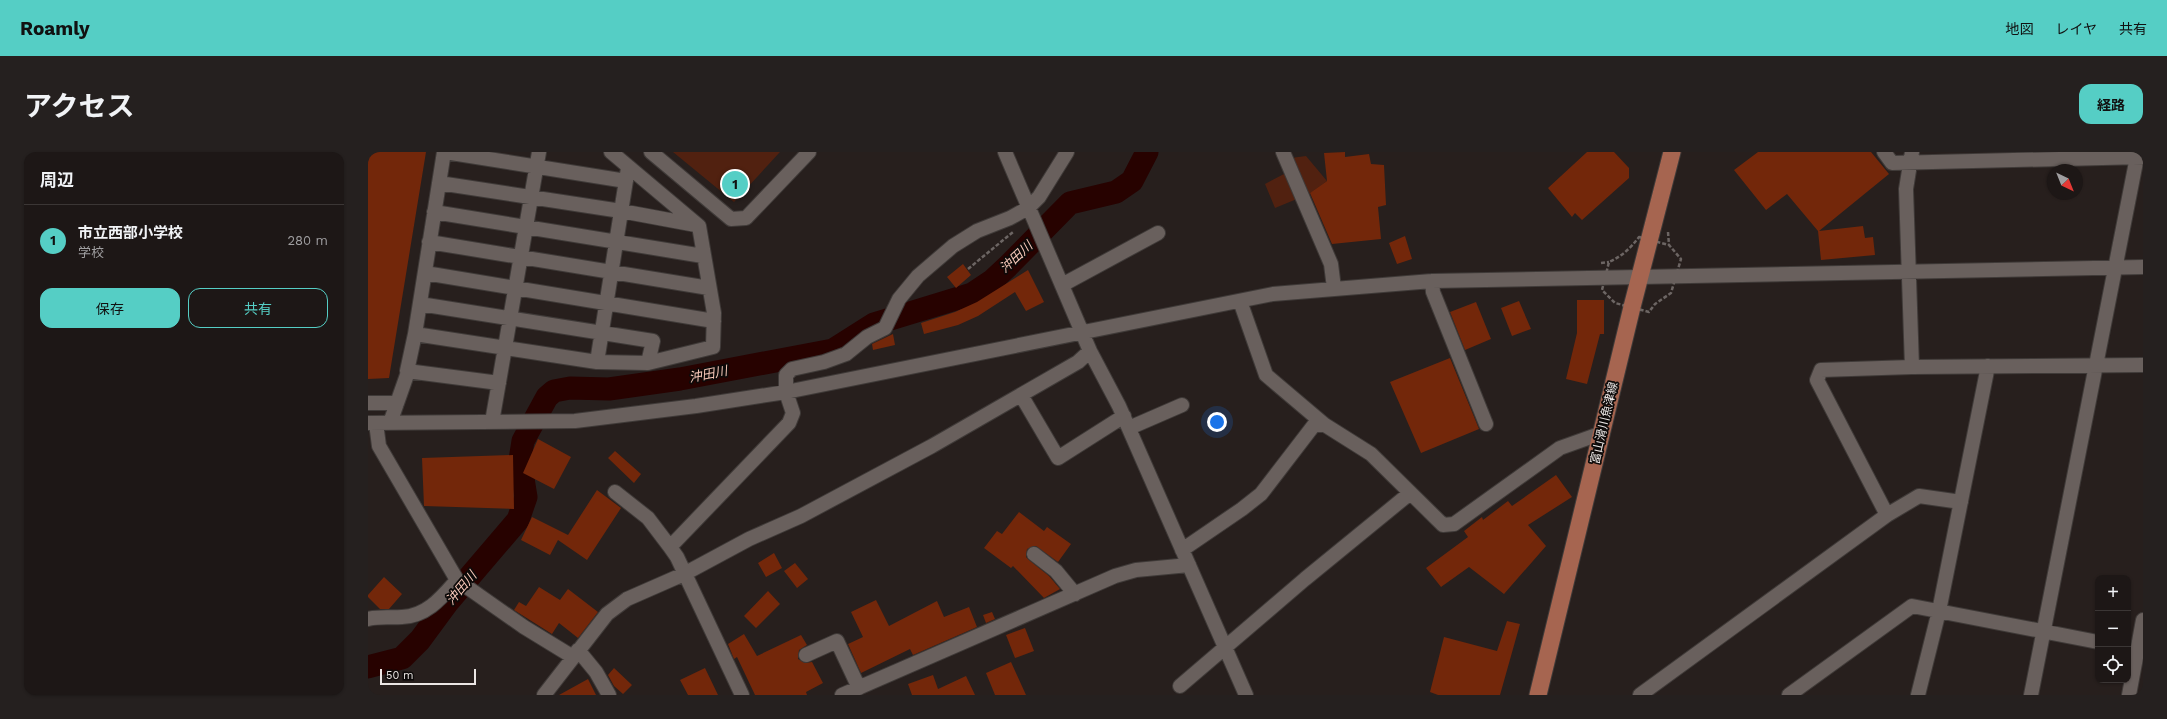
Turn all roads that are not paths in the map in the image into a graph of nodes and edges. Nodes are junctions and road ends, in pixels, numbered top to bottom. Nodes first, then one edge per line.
1 (444, 152) edge
2 (539, 152) edge
3 (612, 152) edge
4 (651, 152) edge
5 (809, 152) edge
6 (1005, 152) edge
7 (1067, 152) edge
8 (1283, 152) edge
9 (1672, 152) edge
10 (1884, 152) edge
11 (2020, 156) edge
12 (2139, 156) edge
13 (1911, 157) edge
14 (536, 166) junction
15 (627, 175) junction
16 (439, 183) junction
17 (531, 197) junction
18 (1028, 208) junction
19 (621, 211) junction
20 (434, 212) junction
21 (699, 226) junction
22 (526, 227) junction
23 (1158, 232) dead end
24 (429, 242) junction
25 (616, 242) junction
26 (703, 256) junction
27 (520, 258) junction
28 (2143, 267) edge
29 (2115, 268) junction
30 (1909, 271) junction
31 (424, 273) junction
32 (611, 273) junction
33 (1639, 277) junction
34 (1432, 280) junction
35 (1062, 285) junction
36 (516, 287) junction
37 (709, 288) junction
38 (1334, 288) junction
39 (1240, 301) junction
40 (607, 302) junction
41 (420, 304) junction
42 (510, 318) junction
43 (714, 321) junction
44 (1082, 332) junction
45 (602, 333) junction
46 (415, 334) junction
47 (504, 349) junction
48 (1090, 351) junction
49 (597, 362) junction
50 (648, 363) junction
51 (2095, 365) junction
52 (2143, 365) edge
53 (1988, 366) junction
54 (1912, 367) junction
55 (408, 372) junction
56 (499, 383) junction
57 (786, 392) junction
58 (1021, 395) junction
59 (368, 403) edge
60 (397, 403) junction
61 (1182, 405) dead end
62 (492, 422) junction
63 (1126, 422) junction
64 (372, 423) edge
65 (390, 423) junction
66 (1486, 424) dead end
67 (1325, 425) junction
68 (1602, 433) junction
69 (615, 492) dead end
70 (1409, 494) junction
71 (1961, 502) junction
72 (1887, 515) junction
73 (670, 547) junction
74 (1182, 550) junction
75 (1034, 554) dead end
76 (1189, 565) junction
77 (684, 574) junction
78 (458, 580) junction
79 (1075, 594) junction
80 (1939, 611) junction
81 (368, 619) edge
82 (2143, 620) edge
83 (2043, 631) junction
84 (2095, 641) edge
85 (1225, 647) junction
86 (2133, 649) edge
87 (575, 654) junction
88 (806, 655) dead end
89 (1180, 686) dead end
90 (859, 688) junction
91 (1658, 690) edge
92 (544, 695) edge
93 (609, 695) edge
94 (742, 695) edge
95 (842, 695) edge
96 (1246, 695) edge
97 (1538, 695) edge
98 (1640, 695) edge
99 (1789, 695) edge
100 (1918, 695) edge
101 (2032, 695) edge
102 (2129, 695) edge

1 - 14 street
1 - 16 street
2 - 14 street
3 - 15 street
4 - 5 street
6 - 18 street
7 - 18 street
8 - 38 street
9 - 33 main road, 富山滑川魚津線
10 - 13 street
11 - 12 street
11 - 13 street
12 - 29 street
13 - 30 street
14 - 15 street
14 - 17 street
15 - 19 street
15 - 21 street
16 - 17 street
16 - 20 street
17 - 19 street
17 - 22 street
18 - 35 street
18 - 57 street
19 - 21 street
19 - 25 street
20 - 22 street
20 - 24 street
21 - 26 street
22 - 25 street
22 - 27 street
23 - 35 street
24 - 27 street
24 - 31 street
25 - 26 street
25 - 32 street
26 - 37 street
27 - 32 street
27 - 36 street
28 - 29 street
29 - 30 street
29 - 51 street
30 - 33 street
30 - 54 street
31 - 36 street
31 - 41 street
32 - 37 street
32 - 40 street
33 - 34 street
33 - 68 main road, 富山滑川魚津線
34 - 38 street
34 - 66 street
35 - 44 street
36 - 40 street
36 - 42 street
37 - 43 street
38 - 39 street
39 - 44 street
39 - 67 street
40 - 43 street
40 - 45 street
41 - 42 street
41 - 46 street
42 - 45 street
42 - 47 street
43 - 50 street
44 - 48 street
44 - 57 street
45 - 49 street
45 - 50 street
46 - 47 street
46 - 55 street
47 - 49 street
47 - 56 street
48 - 58 street
48 - 63 street
49 - 50 street
51 - 52 street
51 - 53 street
51 - 83 street
53 - 54 street
53 - 71 street
54 - 72 street
55 - 56 street
55 - 60 street
56 - 62 street
57 - 62 street
57 - 73 street
58 - 63 street
58 - 77 street
59 - 60 street
60 - 65 street
61 - 63 street
62 - 65 street
63 - 74 street
64 - 65 street
64 - 78 street
67 - 70 street
67 - 74 street
68 - 70 street
68 - 97 main road, 富山滑川魚津線
69 - 73 street
70 - 85 street
71 - 72 street
71 - 80 street
72 - 91 street
73 - 77 street
74 - 76 street
75 - 79 street
76 - 79 street
76 - 85 street
77 - 87 street
77 - 94 street
78 - 81 street
78 - 87 street
79 - 90 street
80 - 83 street
80 - 99 street
80 - 100 street
82 - 86 street
83 - 84 street
83 - 101 street
85 - 89 street
85 - 96 street
86 - 102 street
87 - 92 street
87 - 93 street
88 - 90 street
90 - 95 street
91 - 98 street

